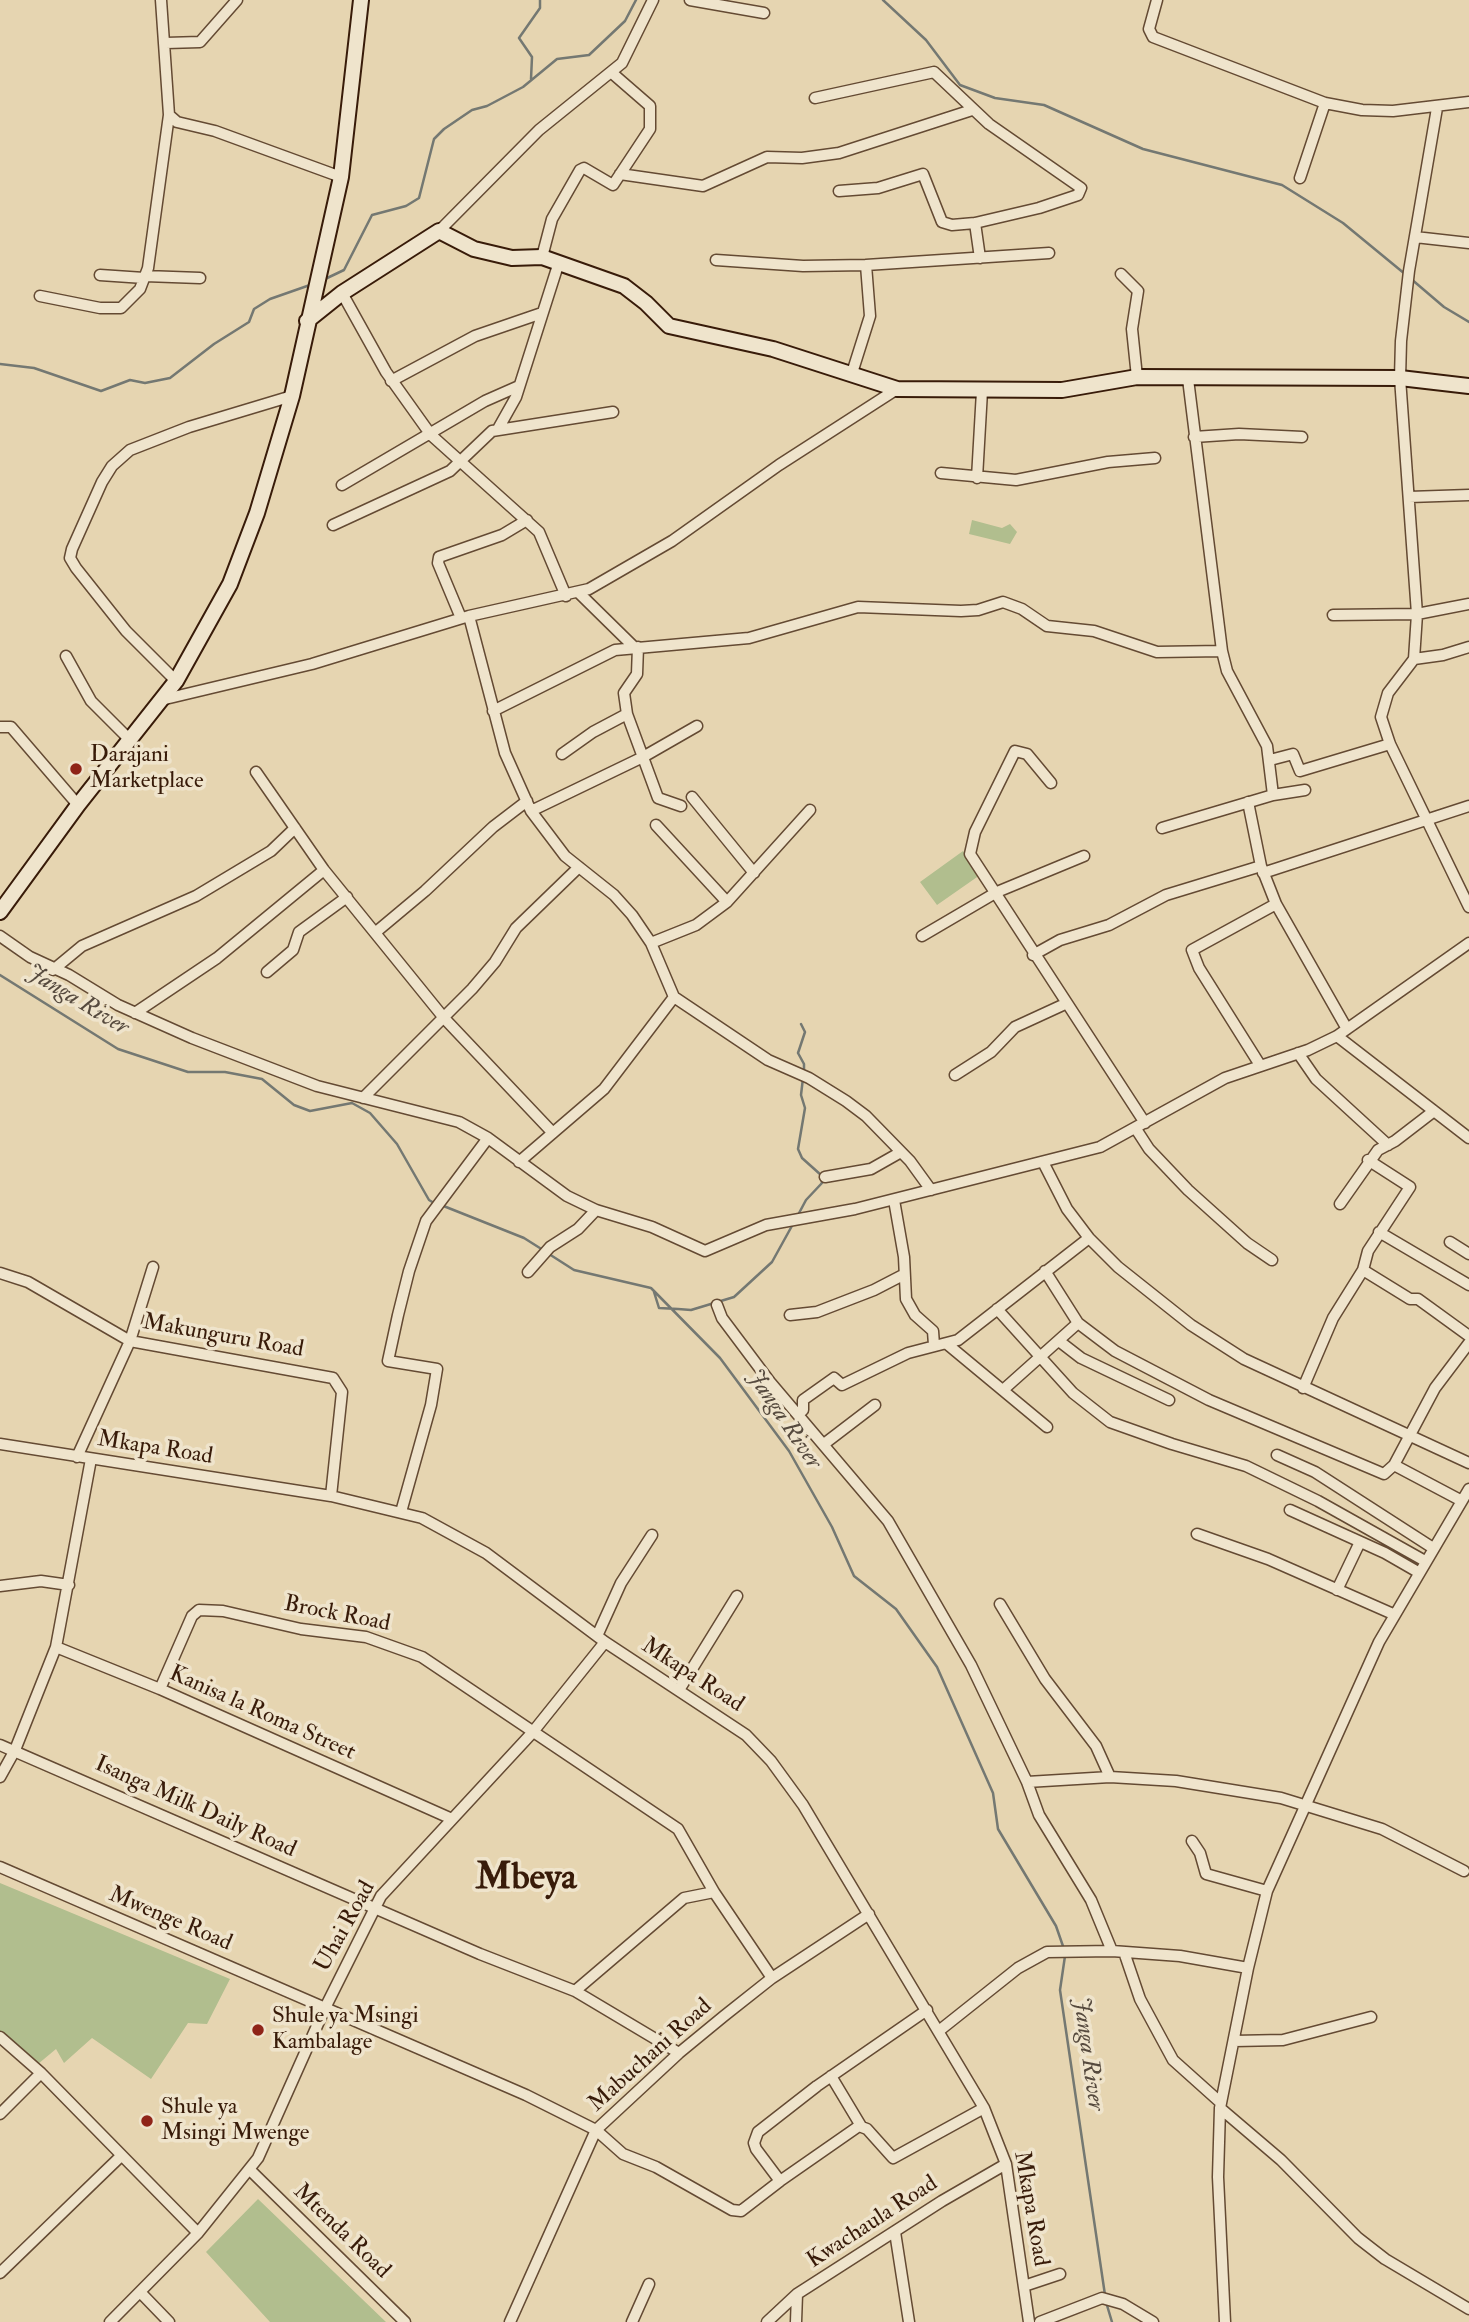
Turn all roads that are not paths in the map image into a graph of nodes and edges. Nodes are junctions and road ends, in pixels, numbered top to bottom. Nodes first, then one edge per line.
1 (161, 0) edge
2 (237, 0) edge
3 (361, 0) edge
4 (653, 0) edge
5 (690, 0) edge
6 (1157, 0) edge
7 (764, 12) dead end
8 (166, 43) junction
9 (612, 73) junction
10 (815, 98) dead end
11 (1469, 102) edge
12 (1325, 103) junction
13 (1437, 108) junction
14 (972, 110) junction
15 (169, 115) junction
16 (620, 174) junction
17 (341, 177) junction
18 (1300, 178) dead end
19 (839, 191) dead end
20 (975, 223) junction
21 (439, 231) junction
22 (1415, 237) junction
23 (1469, 243) edge
24 (1049, 253) dead end
25 (542, 257) junction
26 (980, 258) junction
27 (716, 260) dead end
28 (559, 262) junction
29 (866, 265) junction
30 (1121, 274) dead end
31 (100, 275) dead end
32 (144, 277) junction
33 (200, 278) dead end
34 (342, 293) junction
35 (40, 296) dead end
36 (542, 313) junction
37 (307, 321) junction
38 (852, 373) junction
39 (1137, 377) junction
40 (1400, 378) junction
41 (1188, 379) junction
42 (391, 381) junction
43 (519, 386) junction
44 (1469, 386) edge
45 (897, 389) junction
46 (982, 391) junction
47 (292, 396) junction
48 (613, 412) dead end
49 (498, 429) junction
50 (431, 435) junction
51 (1194, 437) junction
52 (1302, 437) dead end
53 (1155, 458) dead end
54 (461, 463) junction
55 (941, 473) dead end
56 (977, 478) junction
57 (342, 485) dead end
58 (1469, 495) edge
59 (1409, 497) junction
60 (527, 520) junction
61 (333, 525) dead end
62 (578, 592) junction
63 (566, 596) junction
64 (1469, 604) edge
65 (1333, 614) dead end
66 (1417, 614) junction
67 (465, 617) junction
68 (636, 647) junction
69 (1469, 647) edge
70 (1222, 651) junction
71 (66, 656) dead end
72 (1414, 659) junction
73 (176, 681) junction
74 (160, 701) junction
75 (494, 711) junction
76 (627, 714) junction
77 (697, 726) dead end
78 (0, 727) edge
79 (129, 739) junction
80 (1390, 744) junction
81 (562, 754) dead end
82 (643, 757) junction
83 (1270, 760) junction
84 (256, 772) dead end
85 (1051, 783) dead end
86 (1305, 790) dead end
87 (1273, 795) junction
88 (692, 797) dead end
89 (1248, 802) junction
90 (78, 804) junction
91 (529, 806) junction
92 (681, 806) dead end
93 (1469, 806) edge
94 (810, 810) dead end
95 (1427, 817) junction
96 (656, 825) dead end
97 (295, 828) junction
98 (1162, 828) dead end
99 (1084, 856) dead end
100 (579, 867) junction
101 (324, 870) junction
102 (1262, 870) junction
103 (754, 873) junction
104 (997, 892) junction
105 (347, 897) junction
106 (727, 902) junction
107 (1276, 904) junction
108 (1469, 906) edge
109 (0, 912) edge
110 (376, 932) junction
111 (0, 936) edge
112 (922, 936) dead end
113 (651, 943) junction
114 (1469, 943) edge
115 (1033, 954) junction
116 (53, 970) junction
117 (267, 972) dead end
118 (674, 997) junction
119 (1065, 1004) junction
120 (135, 1013) junction
121 (444, 1018) junction
122 (1347, 1029) junction
123 (1337, 1036) junction
124 (1298, 1053) junction
125 (1259, 1065) junction
126 (955, 1075) dead end
127 (363, 1098) junction
128 (1434, 1111) junction
129 (1141, 1126) junction
130 (552, 1132) junction
131 (488, 1138) junction
132 (1469, 1138) edge
133 (1388, 1145) junction
134 (901, 1152) junction
135 (1368, 1160) junction
136 (519, 1162) junction
137 (1044, 1162) junction
138 (825, 1177) dead end
139 (931, 1190) junction
140 (894, 1200) junction
141 (1340, 1204) dead end
142 (596, 1210) junction
143 (1379, 1232) junction
144 (1089, 1238) junction
145 (1450, 1242) dead end
146 (1469, 1254) edge
147 (1272, 1260) dead end
148 (153, 1267) dead end
149 (1363, 1270) junction
150 (1045, 1271) junction
151 (528, 1272) dead end
152 (0, 1273) edge
153 (903, 1275) junction
154 (1469, 1285) edge
155 (717, 1305) dead end
156 (997, 1309) junction
157 (790, 1315) dead end
158 (1078, 1323) junction
159 (1469, 1336) edge
160 (130, 1341) junction
161 (1059, 1341) junction
162 (1469, 1343) edge
163 (947, 1344) junction
164 (934, 1345) junction
165 (1038, 1357) junction
166 (1303, 1388) junction
167 (1003, 1390) junction
168 (1169, 1401) dead end
169 (875, 1405) dead end
170 (798, 1413) junction
171 (1046, 1427) dead end
172 (1408, 1435) junction
173 (0, 1444) edge
174 (824, 1444) junction
175 (1277, 1455) dead end
176 (77, 1457) junction
177 (91, 1459) junction
178 (1469, 1463) edge
179 (1394, 1465) junction
180 (1469, 1489) edge
181 (331, 1496) junction
182 (1462, 1501) junction
183 (1290, 1510) dead end
184 (401, 1512) junction
185 (1197, 1534) dead end
186 (652, 1535) dead end
187 (1360, 1542) junction
188 (1433, 1548) junction
189 (1425, 1561) junction
190 (1418, 1572) junction
191 (69, 1585) junction
192 (0, 1586) edge
193 (1337, 1590) junction
194 (737, 1596) dead end
195 (1000, 1604) dead end
196 (1393, 1614) junction
197 (601, 1639) junction
198 (56, 1647) junction
199 (160, 1689) junction
200 (680, 1690) junction
201 (532, 1733) junction
202 (0, 1745) edge
203 (15, 1750) junction
204 (0, 1777) edge
205 (1110, 1777) junction
206 (1027, 1782) junction
207 (1306, 1805) junction
208 (452, 1819) junction
209 (1192, 1841) dead end
210 (0, 1867) edge
211 (1464, 1871) dead end
212 (1267, 1891) junction
213 (714, 1892) junction
214 (374, 1907) junction
215 (869, 1914) junction
216 (1118, 1951) junction
217 (1248, 1968) junction
218 (772, 1978) junction
219 (575, 1991) junction
220 (325, 2008) junction
221 (927, 2010) junction
222 (1371, 2017) dead end
223 (940, 2030) junction
224 (0, 2036) edge
225 (1234, 2041) junction
226 (679, 2053) junction
227 (41, 2073) junction
228 (831, 2076) junction
229 (1220, 2105) junction
230 (985, 2108) junction
231 (0, 2115) edge
232 (861, 2126) junction
233 (596, 2130) junction
234 (121, 2156) junction
235 (1006, 2164) junction
236 (250, 2170) junction
237 (779, 2181) junction
238 (895, 2232) junction
239 (198, 2233) junction
240 (0, 2273) edge
241 (1060, 2274) dead end
242 (649, 2284) dead end
243 (1024, 2286) junction
244 (140, 2292) junction
245 (797, 2294) junction
246 (1469, 2309) edge
247 (110, 2322) edge
248 (169, 2322) edge
249 (405, 2322) edge
250 (510, 2322) edge
251 (632, 2322) edge
252 (767, 2322) edge
253 (796, 2322) edge
254 (909, 2322) edge
255 (1029, 2322) edge
256 (1040, 2322) edge
257 (1153, 2322) edge
258 (1225, 2322) edge

1 - 8 street
2 - 8 street
3 - 17 street
4 - 9 street
5 - 7 street
6 - 12 street
8 - 15 street
9 - 16 street
9 - 21 street
10 - 14 street
11 - 13 street
12 - 13 street
12 - 18 street
13 - 22 street
14 - 16 street
14 - 20 street
15 - 17 street
15 - 32 street
16 - 25 street
17 - 37 street
19 - 20 street
20 - 26 street
21 - 25 street
21 - 34 street
22 - 23 street
22 - 40 street
24 - 26 street
25 - 28 street
26 - 29 street
27 - 29 street
28 - 36 street
28 - 38 street
29 - 38 street
30 - 39 street
31 - 32 street
32 - 33 street
32 - 35 street
34 - 37 street
34 - 42 street
36 - 42 street
36 - 43 street
37 - 47 street
38 - 45 street
39 - 41 street
39 - 46 street
40 - 41 street
40 - 44 street
40 - 59 street
41 - 51 street
42 - 50 street
43 - 49 street
43 - 50 street
45 - 46 street
45 - 62 street
46 - 56 street
47 - 73 street
47 - 73 street
48 - 49 street
49 - 54 street
50 - 54 street
50 - 57 street
51 - 52 street
51 - 70 street
53 - 56 street
54 - 60 street
54 - 61 street
55 - 56 street
58 - 59 street
59 - 66 street
60 - 63 street
60 - 67 street
62 - 63 street
62 - 68 street
63 - 67 street
64 - 66 street
65 - 66 street
66 - 72 street
67 - 74 street
67 - 75 street
68 - 70 street
68 - 75 street
68 - 76 street
69 - 72 street
70 - 83 street
71 - 79 street
72 - 80 street
73 - 74 street
74 - 79 street
75 - 91 street
76 - 81 street
76 - 82 street
77 - 82 street
78 - 90 street
79 - 90 street
80 - 83 street
80 - 95 street
82 - 91 street
82 - 92 street
83 - 87 street
84 - 97 street
85 - 104 street
86 - 87 street
87 - 89 street
88 - 103 street
89 - 98 street
89 - 102 street
90 - 109 street
91 - 100 street
91 - 110 street
93 - 95 street
94 - 103 street
95 - 102 street
95 - 108 street
96 - 106 street
97 - 101 street
97 - 116 street
99 - 104 street
100 - 113 street
100 - 121 street
101 - 105 street
101 - 120 street
102 - 107 street
102 - 115 street
103 - 106 street
104 - 112 street
104 - 115 street
105 - 110 street
105 - 117 street
106 - 113 street
107 - 122 street
107 - 125 street
110 - 121 street
111 - 116 street
113 - 118 street
114 - 122 street
115 - 119 street
116 - 120 street
118 - 130 street
118 - 134 street
119 - 126 street
119 - 129 street
120 - 127 street
121 - 127 street
121 - 130 street
122 - 123 street
123 - 124 street
123 - 128 street
124 - 125 street
124 - 133 street
125 - 129 street
127 - 131 street
128 - 132 street
128 - 133 street
129 - 137 street
129 - 147 street
130 - 136 street
131 - 136 street
131 - 184 street
133 - 135 street
134 - 138 street
134 - 139 street
135 - 141 street
135 - 143 street
136 - 142 street
137 - 139 street
137 - 144 street
139 - 140 street
140 - 142 street
140 - 153 street
142 - 151 street
143 - 149 street
143 - 154 street
144 - 150 street
144 - 166 street
145 - 146 street
148 - 160 street
149 - 159 street
149 - 166 street
150 - 156 street
150 - 158 street
152 - 160 street, Makunguru Road
153 - 157 street
153 - 164 street
155 - 170 street
156 - 163 street
156 - 165 street
158 - 161 street
158 - 179 street
160 - 176 street
160 - 181 street, Makunguru Road
161 - 165 street
161 - 168 street
162 - 172 street
163 - 164 street
163 - 167 street
164 - 170 street
165 - 167 street
165 - 189 street
166 - 172 street
167 - 171 street
169 - 174 street
170 - 174 street
172 - 178 street
172 - 179 street
173 - 176 street, Mkapa Road
174 - 206 street
175 - 188 street
176 - 177 street, Mkapa Road
177 - 181 street, Mkapa Road
177 - 191 street
179 - 182 street
180 - 182 street
181 - 184 street, Mkapa Road
182 - 188 street
183 - 187 street
184 - 197 street, Mkapa Road
185 - 193 street
186 - 197 street, Uhai Road
187 - 190 street
187 - 193 street
188 - 189 street
189 - 190 street
190 - 196 street
191 - 192 street
191 - 198 street
193 - 196 street
194 - 200 street
195 - 205 street
196 - 207 street
197 - 200 street, Mkapa Road
197 - 201 street, Uhai Road
198 - 199 street, Kanisa la Roma Street
198 - 203 street
199 - 201 street, Brock Road
199 - 208 street, Kanisa la Roma Street
200 - 215 street, Mkapa Road
201 - 208 street, Uhai Road
201 - 213 street
202 - 203 street, Isanga Milk Daily Road
203 - 204 street
203 - 214 street, Isanga Milk Daily Road
205 - 206 street
205 - 207 street
206 - 216 street
207 - 211 street
207 - 212 street
208 - 214 street, Uhai Road
209 - 212 street
210 - 220 street, Mwenge Road
212 - 217 street
213 - 218 street
213 - 219 street
214 - 219 street, Isanga Milk Daily Road
214 - 220 street, Uhai Road
215 - 218 street, Mabuchani Road
215 - 221 street, Mkapa Road
216 - 217 street
216 - 223 street
216 - 229 street
217 - 225 street
218 - 226 street, Mabuchani Road
219 - 226 street, Isanga Milk Daily Road
220 - 233 street, Mwenge Road
220 - 236 street, Uhai Road
221 - 223 street, Mkapa Road
221 - 228 street
222 - 225 street
223 - 230 street, Mkapa Road
224 - 227 street
225 - 229 street
226 - 233 street, Mabuchani Road
227 - 231 street
227 - 234 street
228 - 232 street
228 - 237 street
229 - 246 street
229 - 258 street
230 - 232 street
230 - 235 street, Mkapa Road
232 - 237 street, Mwenge Road
233 - 237 street, Mwenge Road
233 - 250 street, Mabuchani Road
234 - 239 street
234 - 240 street
235 - 238 street, Kwachaula Road
235 - 243 street, Mkapa Road
236 - 239 street, Uhai Road
236 - 249 street, Mtenda Road
238 - 245 street, Kwachaula Road
238 - 254 street
239 - 244 street, Uhai Road
241 - 243 street
242 - 251 street
243 - 255 street, Mkapa Road
244 - 247 street, Uhai Road
244 - 248 street
245 - 252 street, Kwachaula Road
245 - 253 street
256 - 257 street

